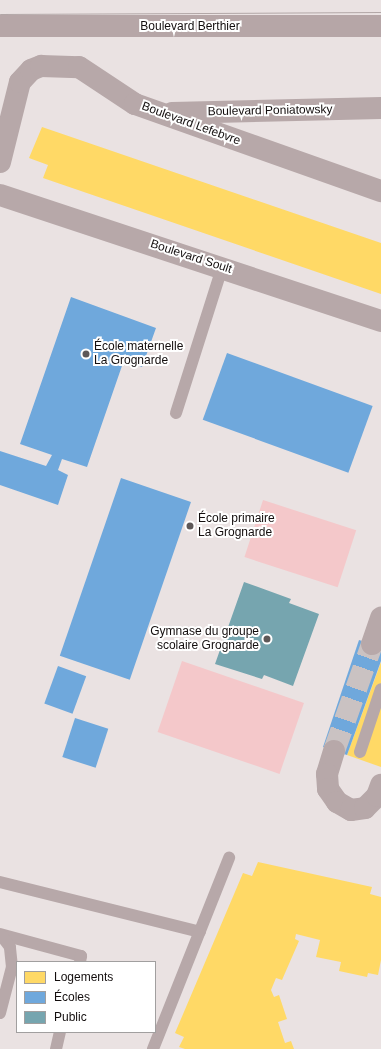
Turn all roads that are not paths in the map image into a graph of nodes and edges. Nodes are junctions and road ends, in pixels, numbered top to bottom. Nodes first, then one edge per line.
1 (0, 26) edge
2 (381, 26) edge
3 (381, 108) edge
4 (159, 114) junction
5 (0, 162) edge
6 (381, 191) edge
7 (0, 195) edge
8 (222, 268) junction
9 (381, 321) edge
10 (176, 412) dead end
11 (381, 618) edge
12 (372, 644) tunnel mouth
13 (381, 690) edge
14 (334, 751) tunnel mouth
15 (360, 752) dead end
16 (381, 785) edge
17 (229, 858) dead end
18 (0, 882) edge
19 (200, 932) junction
20 (0, 935) edge
21 (80, 961) edge
22 (0, 1013) edge
23 (60, 1033) edge
24 (56, 1049) edge
25 (153, 1049) edge

1 - 2 street, Boulevard Berthier
3 - 4 street, Boulevard Poniatowsky
4 - 5 street, Boulevard Lefebvre
4 - 6 street, Boulevard Lefebvre
7 - 8 street, Boulevard Soult
8 - 9 street, Boulevard Soult
8 - 10 lane
11 - 12 street
13 - 15 lane
14 - 16 street
17 - 19 lane
18 - 19 lane
19 - 25 lane
20 - 21 lane
20 - 22 lane
23 - 24 lane

